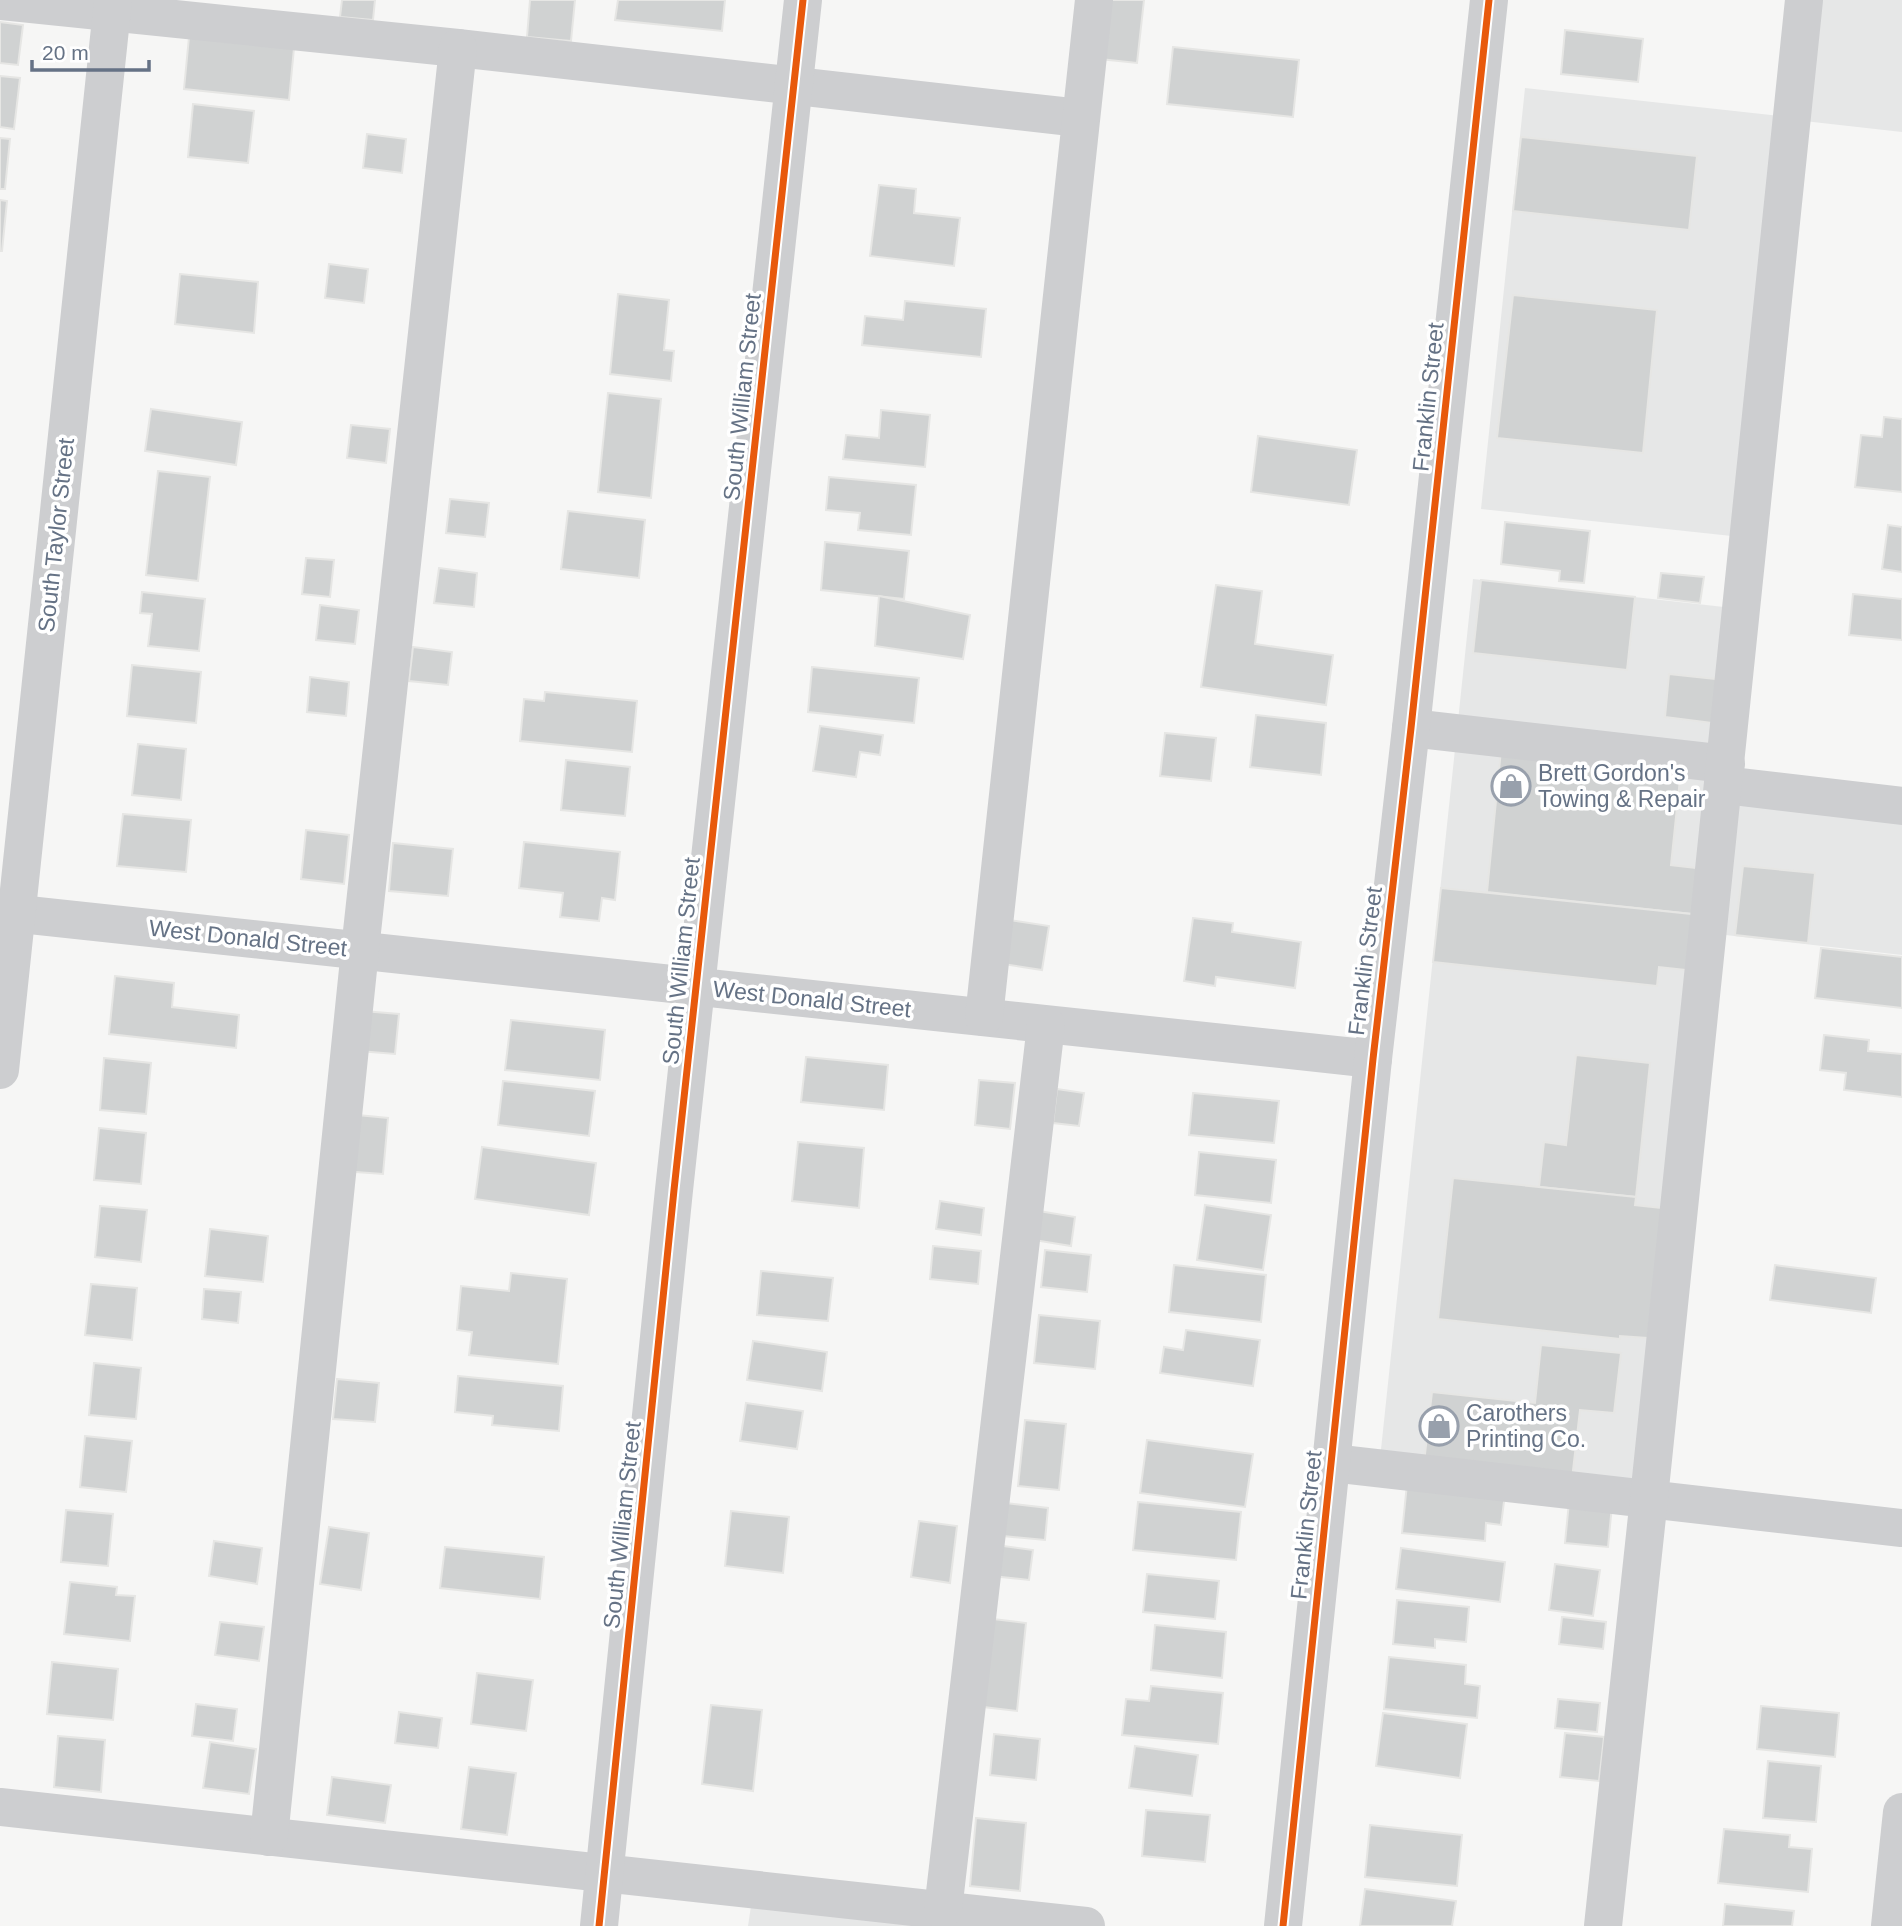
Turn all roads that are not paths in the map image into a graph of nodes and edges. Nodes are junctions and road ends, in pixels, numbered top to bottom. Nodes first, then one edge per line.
1 (803, 0) edge
2 (1094, 0) edge
3 (1489, 0) edge
4 (1804, 0) edge
5 (0, 1) edge
6 (112, 7) edge
7 (458, 48) junction
8 (795, 85) junction
9 (1080, 118) junction
10 (1412, 729) junction
11 (1725, 774) junction
12 (1902, 806) edge
13 (8, 913) edge
14 (360, 950) junction
15 (697, 987) junction
16 (984, 1017) junction
17 (1046, 1024) junction
18 (1373, 1059) junction
19 (0, 1070) edge
20 (1332, 1463) junction
21 (1649, 1498) junction
22 (1902, 1528) edge
23 (0, 1807) edge
24 (1902, 1812) edge
25 (268, 1837) junction
26 (604, 1873) junction
27 (943, 1910) junction
28 (599, 1926) edge
29 (1086, 1926) edge
30 (1283, 1926) edge
31 (1603, 1926) edge
32 (1890, 1926) edge

1 - 8 street, South William Street
2 - 9 street
3 - 10 street, Franklin Street
4 - 11 street
5 - 6 street
6 - 7 street
6 - 13 street, South Taylor Street
7 - 8 street
7 - 14 street
8 - 9 street
8 - 15 street, South William Street
9 - 16 street
10 - 11 street
10 - 18 street, Franklin Street
11 - 12 street
11 - 21 street
13 - 14 street, West Donald Street
13 - 19 street, South Taylor Street
14 - 15 street, West Donald Street
14 - 25 street
15 - 16 street, West Donald Street
15 - 26 street, South William Street
16 - 17 street, West Donald Street
17 - 18 street, West Donald Street
17 - 27 street
18 - 20 street, Franklin Street
20 - 21 street
20 - 30 street, Franklin Street
21 - 22 street
21 - 31 street
23 - 25 street
24 - 32 street
25 - 26 street
26 - 27 street
26 - 28 street, South William Street
27 - 29 street

